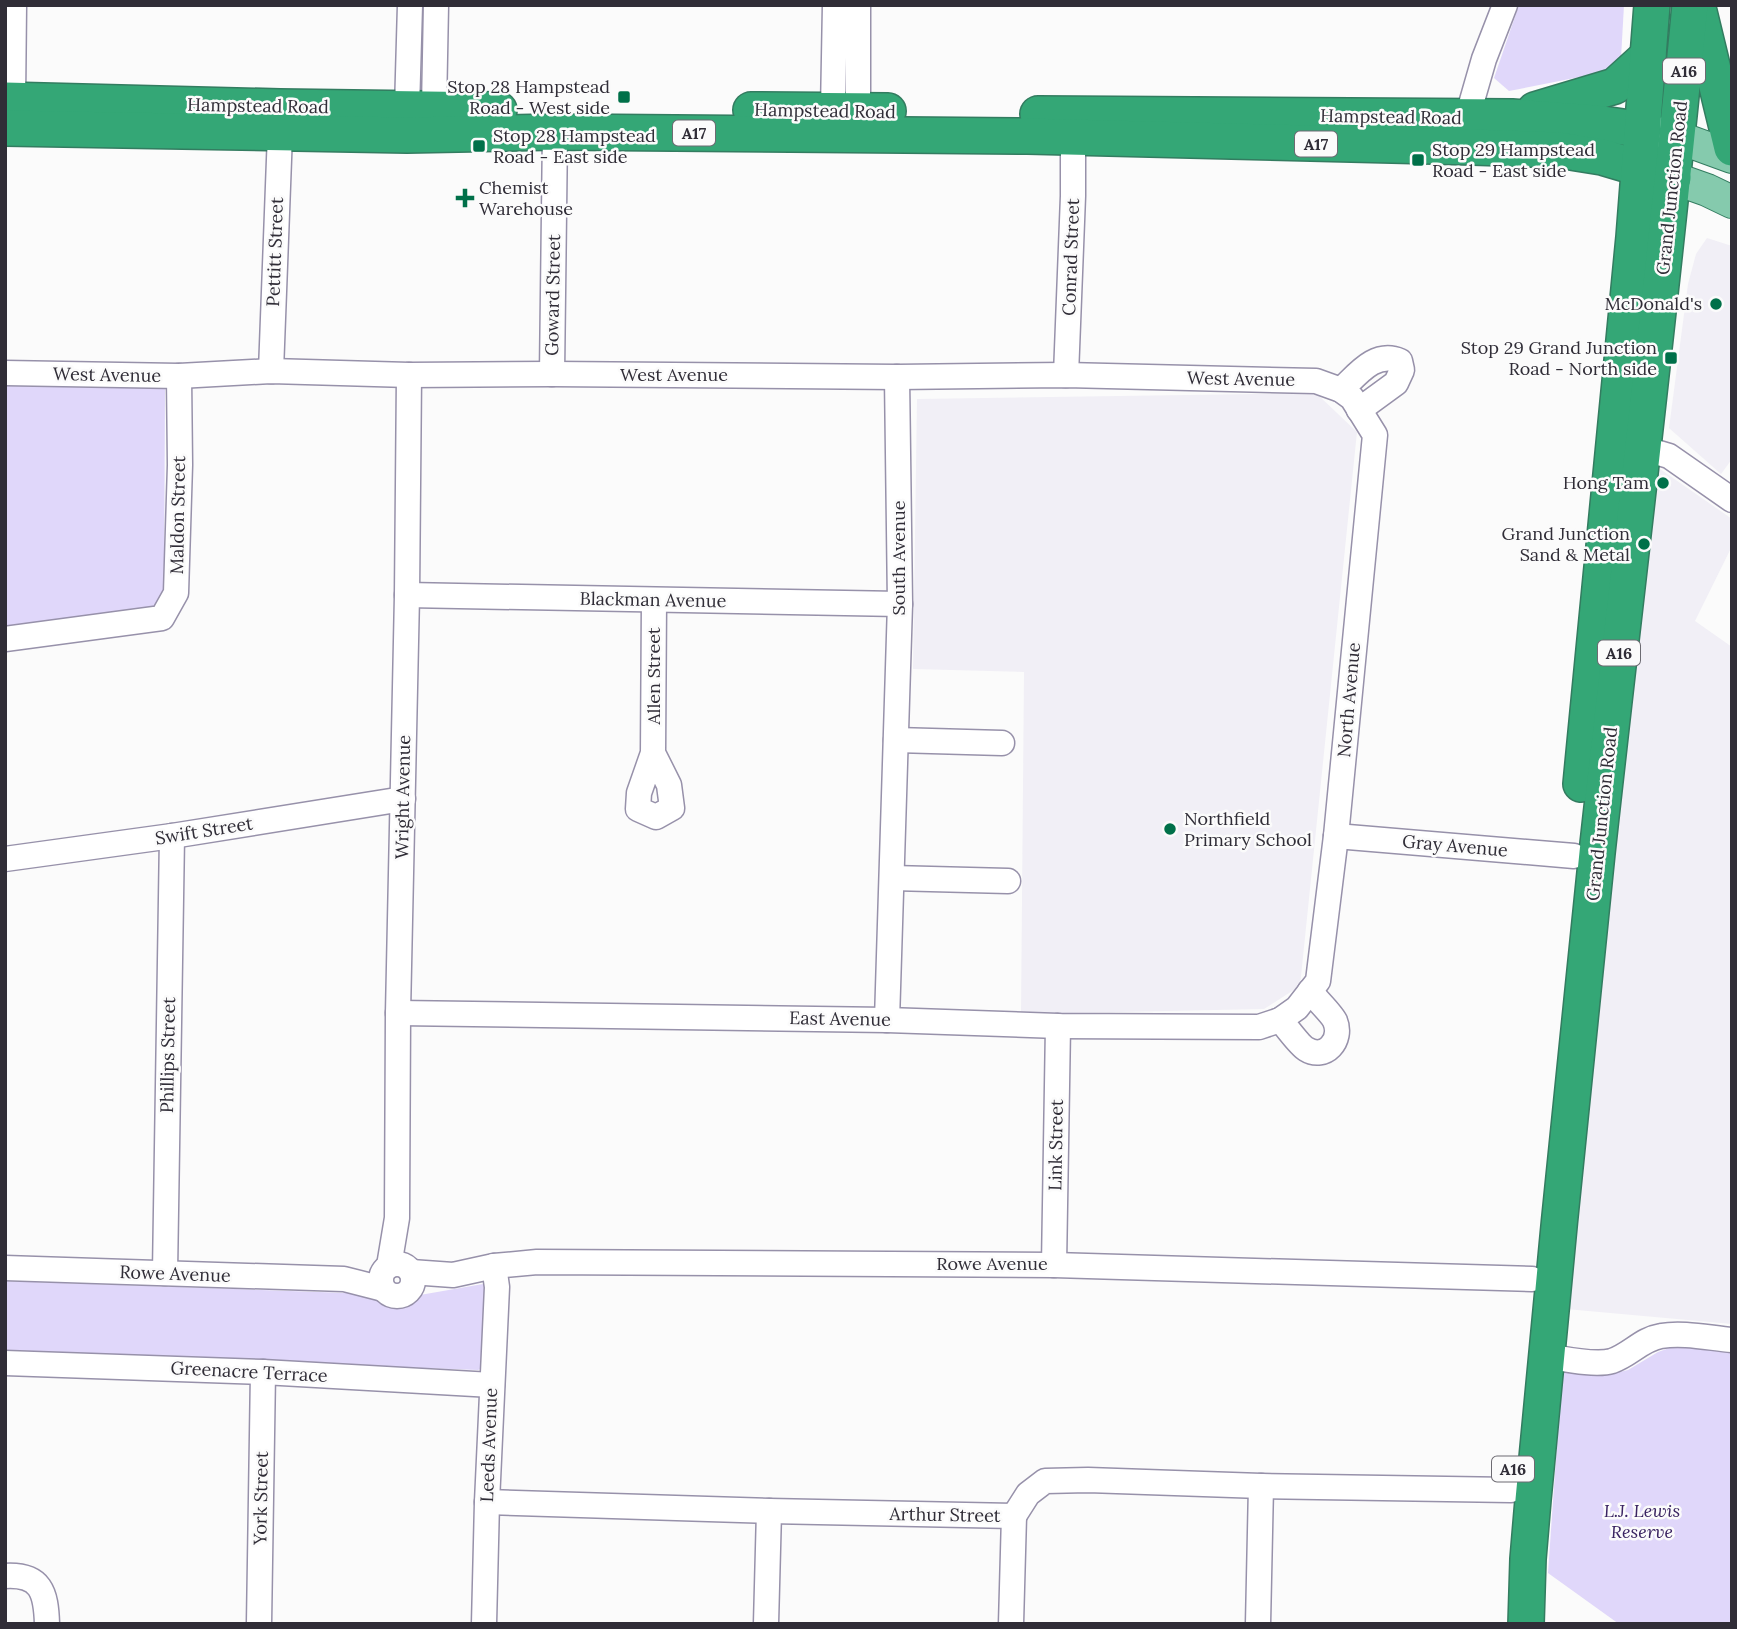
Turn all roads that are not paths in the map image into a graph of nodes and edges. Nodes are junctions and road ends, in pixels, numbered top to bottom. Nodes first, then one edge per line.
1 (14, 5) edge
2 (410, 5) edge
3 (436, 5) edge
4 (835, 5) edge
5 (858, 5) edge
6 (1505, 5) edge
7 (1652, 5) edge
8 (1690, 5) edge
9 (1697, 5) edge
10 (1648, 56) junction
11 (9, 114) edge
12 (1512, 117) junction
13 (1467, 118) junction
14 (280, 120) junction
15 (420, 121) junction
16 (556, 121) junction
17 (845, 122) junction
18 (1074, 126) junction
19 (1643, 130) junction
20 (1677, 137) junction
21 (1732, 148) edge
22 (1732, 158) edge
23 (1640, 168) junction
24 (1673, 178) junction
25 (1732, 202) edge
26 (1400, 361) dead end
27 (271, 371) junction
28 (5, 373) edge
29 (552, 374) junction
30 (409, 375) junction
31 (1066, 375) junction
32 (179, 376) junction
33 (897, 376) junction
34 (1351, 399) junction
35 (1628, 447) junction
36 (1732, 500) edge
37 (407, 595) junction
38 (654, 600) junction
39 (900, 604) junction
40 (5, 639) edge
41 (896, 740) junction
42 (1002, 743) dead end
43 (653, 753) dead end
44 (402, 799) junction
45 (172, 836) junction
46 (1336, 836) junction
47 (1585, 857) junction
48 (5, 859) edge
49 (892, 878) junction
50 (1009, 881) dead end
51 (1295, 1006) junction
52 (398, 1013) junction
53 (887, 1020) junction
54 (1058, 1026) junction
55 (1557, 1144) junction
56 (1054, 1265) junction
57 (494, 1266) junction
58 (5, 1268) edge
59 (165, 1273) junction
60 (397, 1275) junction
61 (1532, 1279) junction
62 (1732, 1340) edge
63 (1535, 1355) junction
64 (5, 1363) edge
65 (263, 1372) junction
66 (492, 1385) junction
67 (1261, 1486) junction
68 (1511, 1490) junction
69 (487, 1502) junction
70 (769, 1511) junction
71 (1014, 1516) junction
72 (5, 1576) edge
73 (47, 1624) edge
74 (259, 1624) edge
75 (484, 1624) edge
76 (766, 1624) edge
77 (1012, 1624) edge
78 (1258, 1624) edge
79 (1504, 1624) edge
80 (1525, 1624) edge

1 - 11 street
2 - 15 street
3 - 15 street
4 - 17 street
5 - 17 street
6 - 13 street
7 - 10 highway, Grand Junction Road / A16
8 - 20 highway, Grand Junction Road / A16
9 - 21 highway
10 - 12 highway
10 - 19 highway, Grand Junction Road / A16
11 - 14 highway, Hampstead Road / A17
12 - 13 highway, Hampstead Road / A17
12 - 19 highway, Hampstead Road / A17
13 - 18 highway, Hampstead Road / A17
14 - 15 highway, Hampstead Road / A17
14 - 27 street, Pettitt Street
15 - 16 highway, Hampstead Road / A17
16 - 17 highway, Hampstead Road / A17
16 - 29 street, Goward Street
17 - 18 highway, Hampstead Road / A17
18 - 23 highway, Hampstead Road / A17
18 - 31 street, Conrad Street
19 - 20 main road, A17
19 - 23 highway, Grand Junction Road / A16
20 - 22 main road
20 - 24 highway, Grand Junction Road / A16
23 - 24 highway, A17
23 - 35 highway, Grand Junction Road / A16
24 - 25 main road
24 - 35 highway, Grand Junction Road / A16
26 - 34 street
27 - 30 street, West Avenue
27 - 32 street, West Avenue
28 - 32 street, West Avenue
29 - 30 street, West Avenue
29 - 33 street, West Avenue
30 - 37 street, Wright Avenue
31 - 33 street, West Avenue
31 - 34 street, West Avenue
32 - 40 street, Maldon Street
33 - 39 street, South Avenue
34 - 46 street, North Avenue
35 - 36 street
35 - 47 highway, Grand Junction Road / A16
37 - 38 street, Blackman Avenue
37 - 44 street, Wright Avenue
38 - 39 street, Blackman Avenue
38 - 43 street, Allen Street
39 - 41 street, South Avenue
41 - 42 street
41 - 49 street, South Avenue
44 - 45 street, Swift Street
44 - 52 street, Wright Avenue
45 - 48 street, Swift Street
45 - 59 street, Phillips Street
46 - 47 street, Gray Avenue
46 - 51 street, North Avenue
47 - 55 highway, Grand Junction Road / A16
49 - 50 street
49 - 53 street, South Avenue
51 - 51 street
51 - 54 street, East Avenue
52 - 53 street, East Avenue
52 - 60 street, Wright Avenue
53 - 54 street, East Avenue
54 - 56 street, Link Street
55 - 61 highway, Grand Junction Road / A16
55 - 63 highway, Grand Junction Road / A16
56 - 57 street, Rowe Avenue
56 - 61 street, Rowe Avenue
57 - 60 street, Rowe Avenue
57 - 66 street, Leeds Avenue
58 - 59 street, Rowe Avenue
59 - 60 street, Rowe Avenue
61 - 63 highway, Grand Junction Road / A16
62 - 63 street
63 - 68 highway, Grand Junction Road / A16
63 - 80 highway, Grand Junction Road / A16
64 - 65 street, Greenacre Terrace
65 - 66 street, Greenacre Terrace
65 - 74 street, York Street
66 - 69 street, Leeds Avenue
67 - 68 street, Arthur Street
67 - 71 street, Arthur Street
67 - 78 street
68 - 79 highway, Grand Junction Road / A16
69 - 70 street, Arthur Street
69 - 75 street, Leeds Avenue
70 - 71 street, Arthur Street
70 - 76 street
71 - 77 street
72 - 73 street

